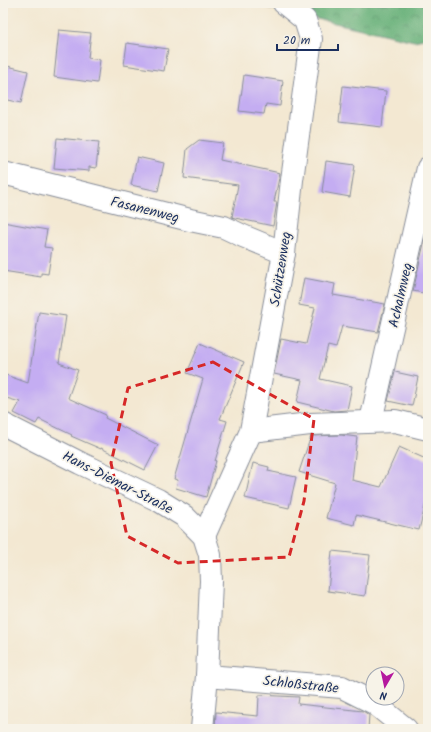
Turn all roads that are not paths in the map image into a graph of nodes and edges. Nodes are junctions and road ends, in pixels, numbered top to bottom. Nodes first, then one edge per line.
1 (284, 3) edge
2 (428, 168) edge
3 (3, 173) edge
4 (284, 253) junction
5 (371, 421) junction
6 (3, 424) edge
7 (428, 429) edge
8 (251, 431) junction
9 (204, 536) junction
10 (207, 676) junction
11 (202, 729) edge
12 (406, 729) edge

1 - 4 street, Schützenweg
2 - 5 street, Achalmweg
3 - 4 street, Fasanenweg
4 - 8 street, Schützenweg
5 - 7 street
5 - 8 street
6 - 9 street, Hans-Diemar-Straße
8 - 9 street, Schützenweg
9 - 10 street, Hans-Diemar-Straße
10 - 11 street, Hans-Diemar-Straße
10 - 12 street, Schloßstraße

